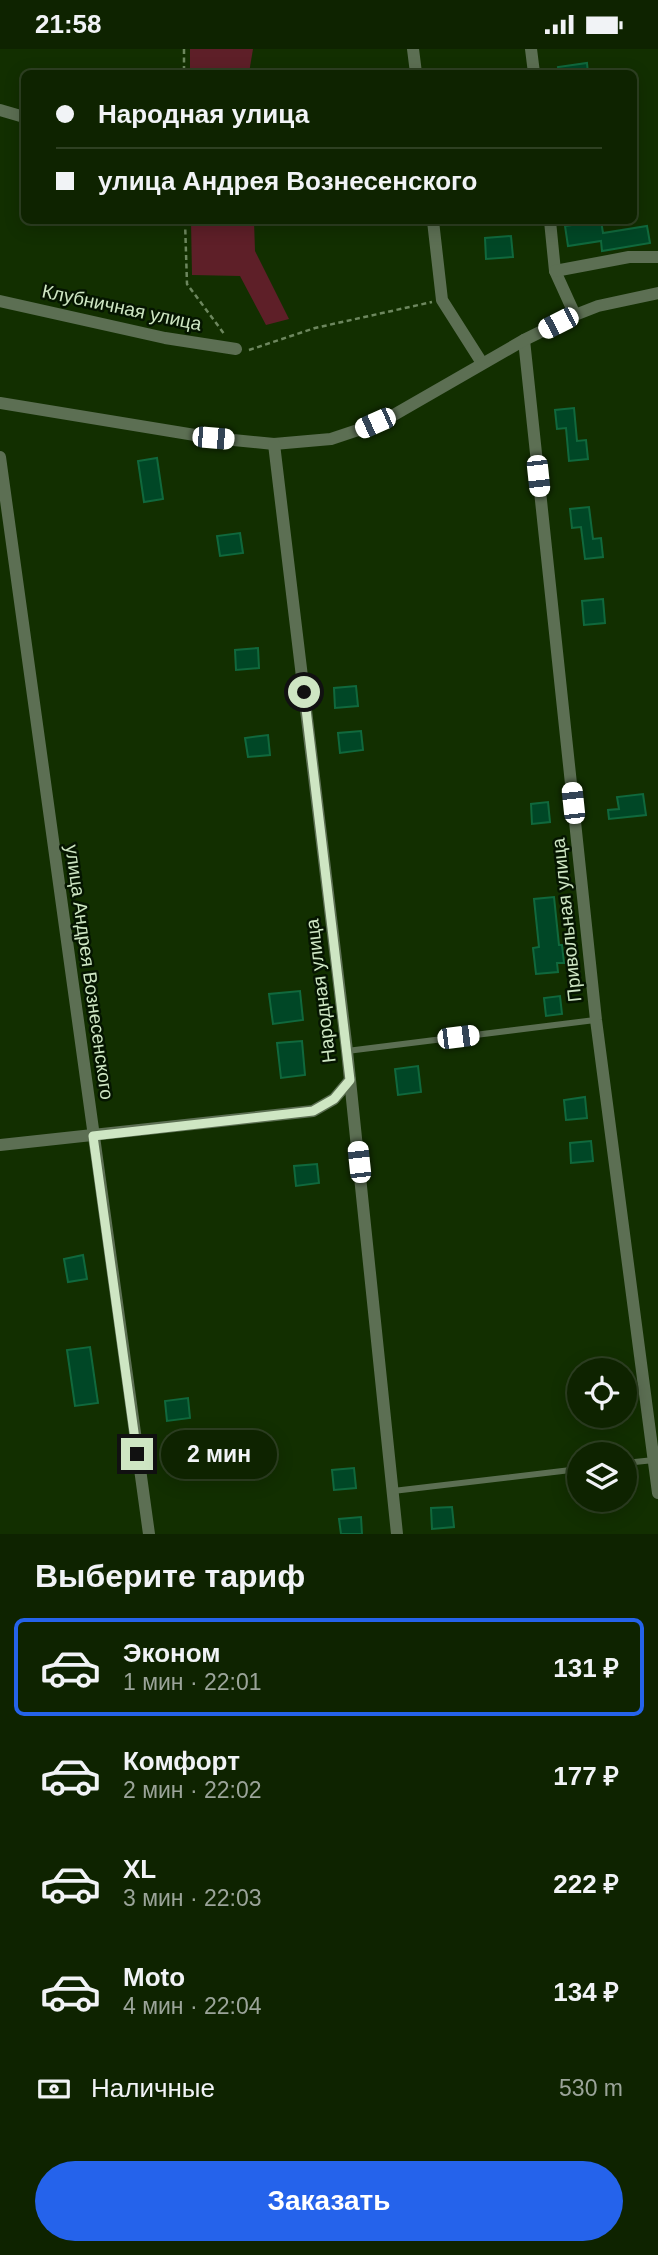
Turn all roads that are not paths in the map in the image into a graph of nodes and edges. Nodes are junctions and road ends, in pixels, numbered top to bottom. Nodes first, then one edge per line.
1 (413, 49) edge
2 (531, 49) edge
3 (416, 70) edge
4 (534, 70) edge
5 (0, 110) edge
6 (21, 116) edge
7 (433, 224) edge
8 (550, 224) edge
9 (658, 257) edge
10 (555, 271) junction
11 (658, 293) edge
12 (0, 301) edge
13 (575, 315) junction
14 (524, 340) junction
15 (236, 349) road end
16 (482, 363) junction
17 (0, 403) edge
18 (274, 444) junction
19 (0, 457) edge
20 (596, 1020) junction
21 (347, 1051) junction
22 (350, 1080) junction
23 (93, 1136) junction
24 (0, 1145) edge
25 (656, 1459) edge
26 (637, 1461) edge
27 (567, 1470) edge
28 (393, 1491) junction
29 (658, 1493) edge
30 (149, 1534) edge
31 (397, 1534) edge

1 - 3 street
2 - 4 street
5 - 6 street
7 - 16 street
8 - 10 street
9 - 10 street
10 - 13 street
11 - 13 street
12 - 15 street, Клубничная улица
13 - 14 street
14 - 16 street
14 - 20 street, Привольная улица
16 - 18 street
17 - 18 street
18 - 21 street, Народная улица
19 - 23 street, улица Андрея Вознесенского
20 - 21 lane
20 - 25 street, Привольная улица
21 - 22 street, Народная улица
22 - 23 street
22 - 28 street, Народная улица
23 - 24 street
23 - 30 street, улица Андрея Вознесенского
25 - 26 lane
25 - 29 street, Привольная улица
27 - 28 lane
28 - 31 street, Народная улица

